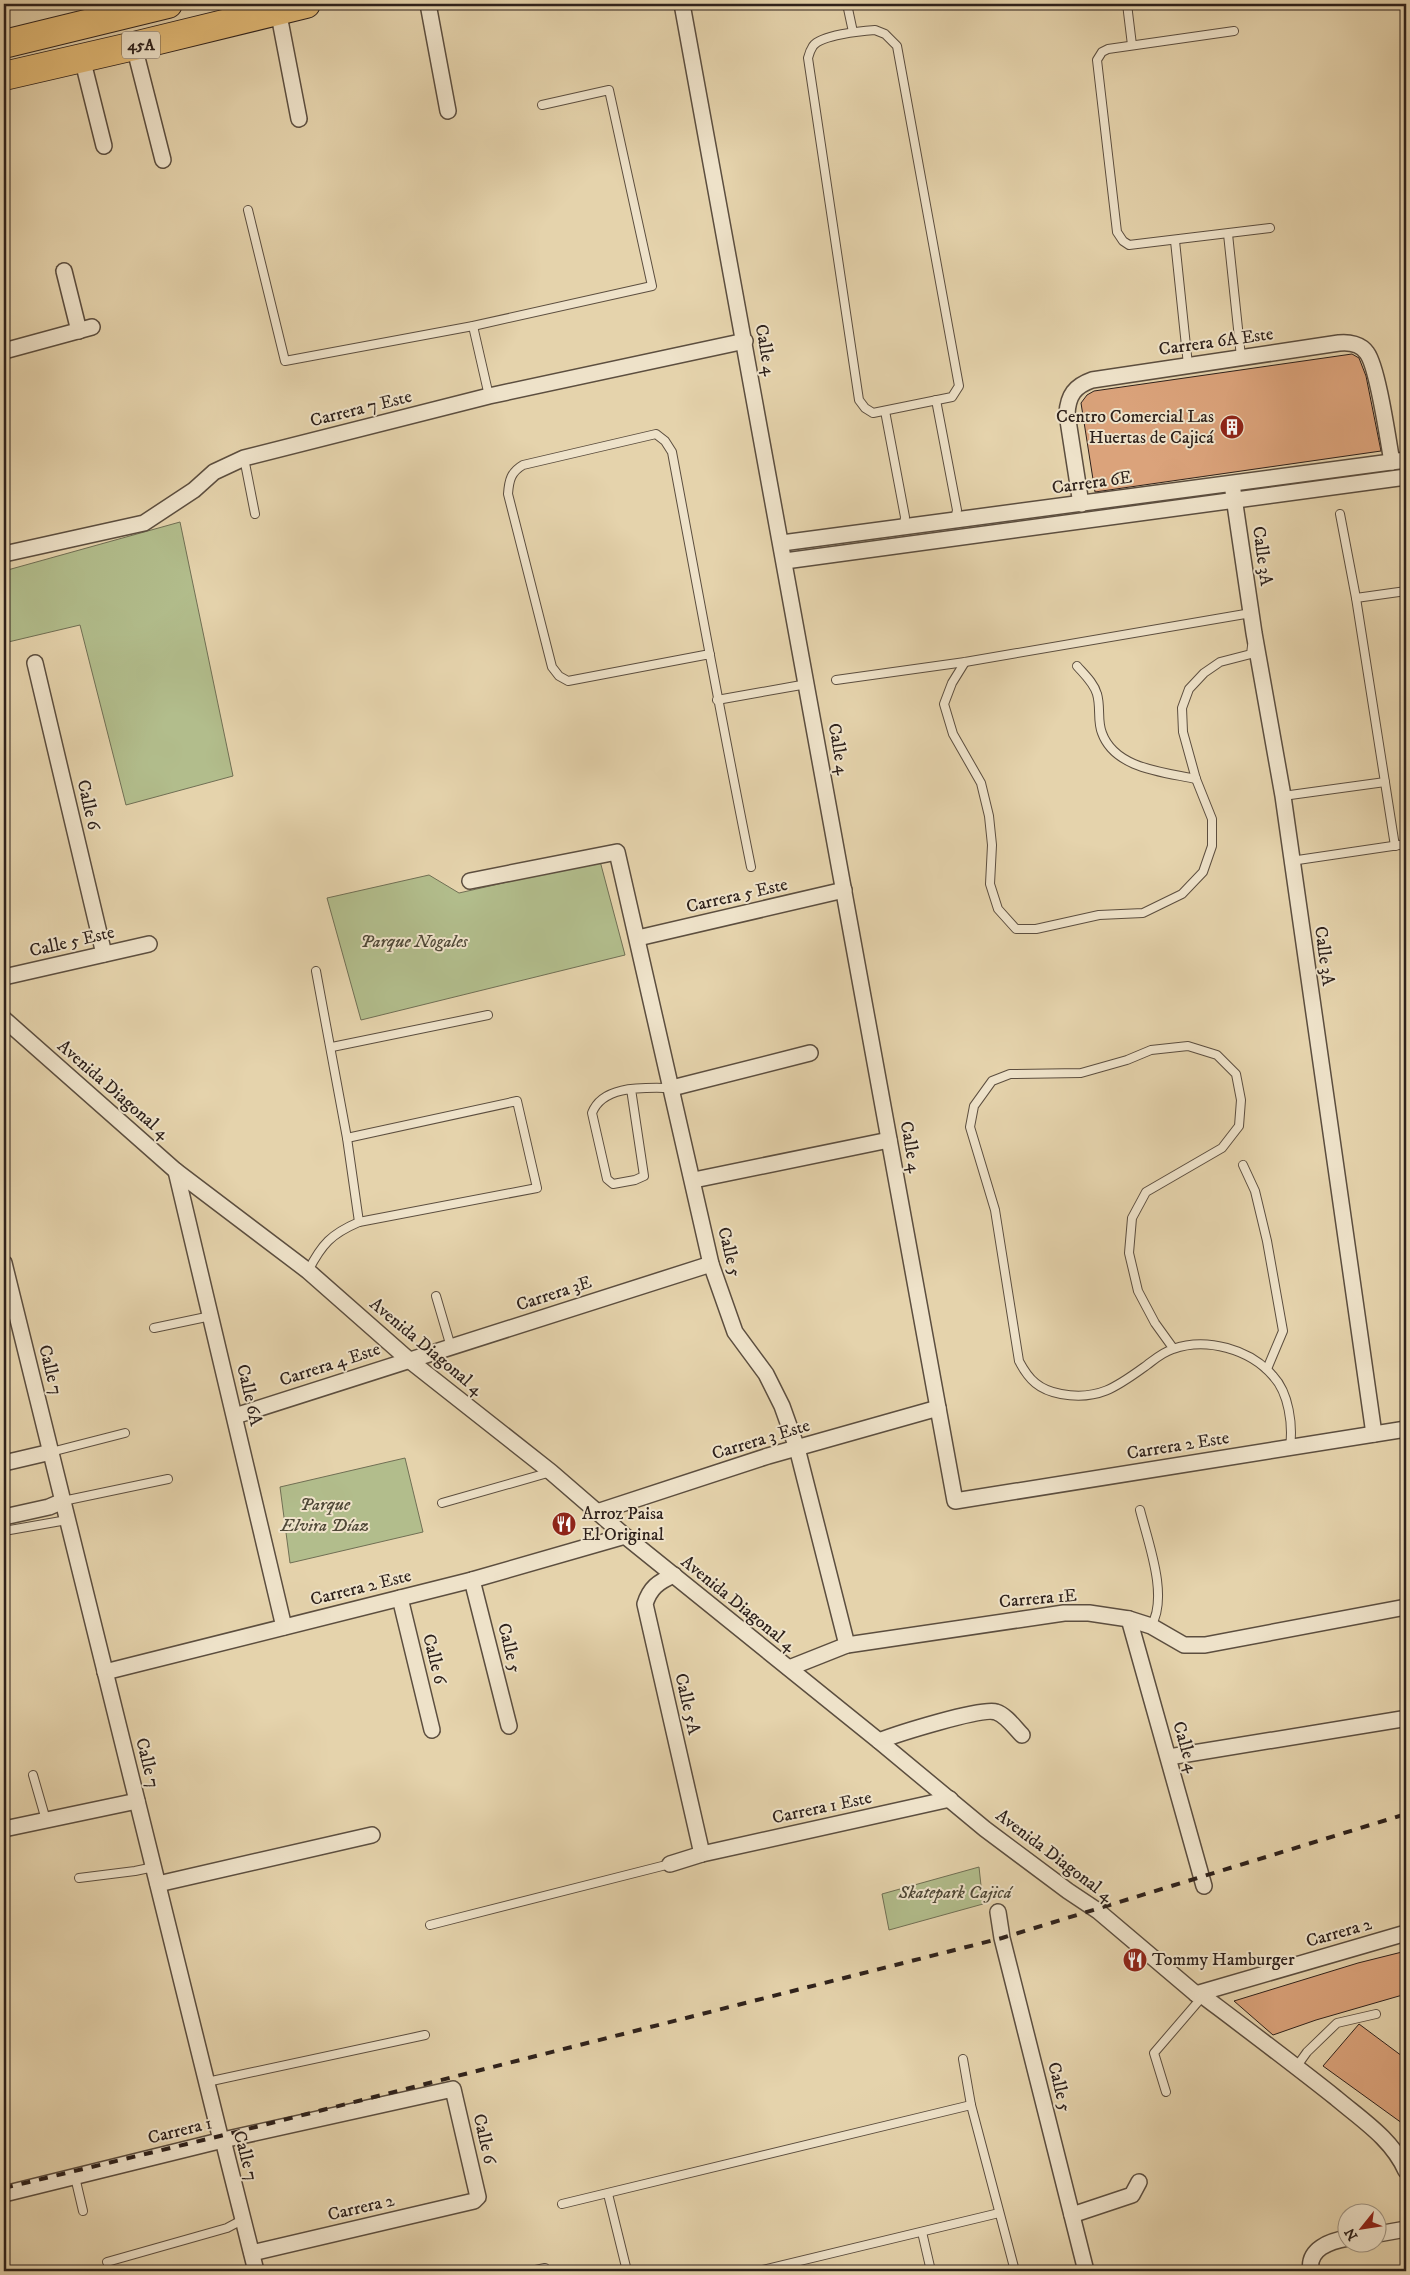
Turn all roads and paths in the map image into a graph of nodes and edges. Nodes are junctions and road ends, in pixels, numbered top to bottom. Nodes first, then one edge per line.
1 (168, 4) edge
2 (306, 4) edge
3 (428, 4) edge
4 (682, 4) edge
5 (847, 4) edge
6 (1127, 4) edge
7 (278, 10) junction
8 (95, 12) edge
9 (1234, 31) dead end
10 (853, 32) junction
11 (4, 44) edge
12 (1132, 45) junction
13 (134, 46) junction
14 (82, 58) junction
15 (4, 76) edge
16 (542, 104) dead end
17 (448, 111) dead end
18 (300, 119) dead end
19 (104, 146) dead end
20 (163, 160) dead end
21 (248, 210) dead end
22 (1270, 228) dead end
23 (1228, 234) junction
24 (1175, 241) junction
25 (64, 271) dead end
26 (472, 326) junction
27 (745, 341) junction
28 (4, 351) edge
29 (1241, 358) junction
30 (1188, 365) junction
31 (489, 396) junction
32 (936, 400) junction
33 (885, 411) junction
34 (244, 458) junction
35 (1399, 461) edge
36 (1406, 477) edge
37 (1232, 484) junction
38 (1234, 500) junction
39 (1081, 504) junction
40 (255, 514) dead end
41 (1340, 514) dead end
42 (956, 520) junction
43 (904, 527) junction
44 (782, 543) junction
45 (4, 554) edge
46 (785, 561) junction
47 (1406, 591) edge
48 (1356, 598) junction
49 (1251, 613) junction
50 (1254, 633) junction
51 (710, 654) junction
52 (965, 662) junction
53 (35, 664) dead end
54 (1077, 666) dead end
55 (836, 680) dead end
56 (807, 684) junction
57 (717, 700) junction
58 (1196, 779) junction
59 (1385, 782) junction
60 (1283, 796) junction
61 (1406, 844) edge
62 (1395, 846) junction
63 (1292, 861) junction
64 (750, 867) dead end
65 (470, 881) dead end
66 (844, 890) junction
67 (638, 938) junction
68 (149, 944) dead end
69 (104, 954) junction
70 (316, 971) dead end
71 (4, 977) edge
72 (488, 1015) dead end
73 (4, 1019) edge
74 (332, 1047) junction
75 (810, 1054) dead end
76 (672, 1088) junction
77 (632, 1089) junction
78 (347, 1138) junction
79 (889, 1140) junction
80 (1243, 1165) dead end
81 (176, 1171) junction
82 (694, 1180) junction
83 (359, 1222) junction
84 (4, 1264) edge
85 (711, 1264) junction
86 (308, 1271) junction
87 (436, 1296) dead end
88 (211, 1316) junction
89 (154, 1328) dead end
90 (451, 1347) junction
91 (1173, 1348) junction
92 (409, 1360) junction
93 (1267, 1369) junction
94 (938, 1408) junction
95 (234, 1416) junction
96 (1406, 1429) edge
97 (125, 1433) dead end
98 (1374, 1434) junction
99 (797, 1448) junction
100 (1290, 1448) junction
101 (51, 1452) junction
102 (4, 1462) edge
103 (551, 1472) junction
104 (168, 1479) dead end
105 (63, 1501) junction
106 (955, 1501) joint
107 (442, 1503) dead end
108 (1140, 1510) dead end
109 (598, 1512) junction
110 (4, 1517) edge
111 (67, 1520) junction
112 (4, 1531) edge
113 (625, 1536) junction
114 (674, 1575) junction
115 (472, 1580) junction
116 (400, 1598) junction
117 (1406, 1607) edge
118 (1129, 1619) junction
119 (1151, 1626) junction
120 (284, 1627) junction
121 (847, 1644) junction
122 (789, 1668) junction
123 (105, 1672) junction
124 (1402, 1719) dead end
125 (509, 1726) dead end
126 (432, 1730) dead end
127 (1022, 1735) dead end
128 (880, 1741) junction
129 (1169, 1757) junction
130 (33, 1775) dead end
131 (950, 1799) junction
132 (137, 1801) junction
133 (46, 1820) junction
134 (4, 1829) edge
135 (372, 1835) dead end
136 (702, 1854) junction
137 (670, 1864) joint
138 (154, 1866) junction
139 (78, 1878) dead end
140 (158, 1884) junction
141 (1204, 1886) dead end
142 (998, 1912) dead end
143 (430, 1925) dead end
144 (1406, 1933) edge
145 (1199, 1995) junction
146 (1376, 2014) dead end
147 (425, 2035) dead end
148 (963, 2059) dead end
149 (1296, 2066) junction
150 (207, 2082) junction
151 (453, 2089) joint
152 (1166, 2092) dead end
153 (971, 2105) junction
154 (223, 2140) junction
155 (1406, 2171) edge
156 (75, 2177) junction
157 (1139, 2182) dead end
158 (4, 2194) edge
159 (608, 2194) junction
160 (478, 2197) joint
161 (562, 2204) dead end
162 (84, 2211) dead end
163 (999, 2213) junction
164 (1072, 2215) junction
165 (242, 2220) junction
166 (1406, 2229) edge
167 (922, 2232) junction
168 (1388, 2232) edge
169 (1338, 2240) edge
170 (252, 2252) junction
171 (107, 2262) dead end
172 (545, 2268) dead end
173 (256, 2271) edge
174 (531, 2271) edge
175 (627, 2271) edge
176 (758, 2271) edge
177 (930, 2271) edge
178 (1014, 2271) edge
179 (1086, 2271) edge
180 (1310, 2271) edge

1 - 8 highway, 45A
2 - 7 highway, 45A
3 - 17 street
4 - 27 street, Calle 4
5 - 10 lane
6 - 12 lane
7 - 13 highway, 45A
7 - 18 street
8 - 11 highway, 45A
9 - 12 lane
10 - 32 lane
10 - 33 lane
12 - 24 lane
13 - 14 highway, 45A
13 - 20 street
14 - 15 highway, 45A
14 - 19 street
16 - 26 lane
21 - 26 lane
22 - 23 lane
23 - 24 lane
23 - 29 lane
24 - 30 lane
25 - 28 street
26 - 31 lane
27 - 31 street, Carrera 7 Este
27 - 44 street, Calle 4
29 - 30 street, Carrera 6A Este
29 - 35 street, Carrera 6A Este
30 - 39 street, Carrera 6A Este
31 - 34 street, Carrera 7 Este
32 - 33 lane
32 - 42 lane
33 - 43 lane
34 - 40 lane
34 - 45 street, Carrera 7 Este
35 - 37 street, Carrera 6E
36 - 38 street, Carrera 6E
37 - 38 street, Calle 3A
37 - 39 street, Carrera 6E
38 - 46 street, Carrera 6E
38 - 49 street, Calle 3A
39 - 42 street, Carrera 6E
41 - 48 lane
42 - 43 street, Carrera 6E
43 - 44 street, Carrera 6E
44 - 46 street, Calle 4
46 - 56 street, Calle 4
47 - 48 lane
48 - 59 lane
49 - 50 street, Calle 3A
49 - 52 lane
50 - 58 lane
50 - 60 street, Calle 3A
51 - 51 lane
51 - 57 lane
52 - 55 lane
52 - 58 lane
53 - 69 street, Calle 6
54 - 58 lane
56 - 57 lane
56 - 66 street, Calle 4
57 - 64 lane
59 - 60 lane
59 - 62 lane
60 - 63 street, Calle 3A
61 - 62 lane
62 - 63 lane
63 - 98 street, Calle 3A
65 - 67 street, Calle 5
66 - 67 street, Carrera 5 Este
66 - 79 street, Calle 4
67 - 76 street, Calle 5
68 - 69 street, Calle 5 Este
69 - 71 street, Calle 5 Este
70 - 74 lane
72 - 74 lane
73 - 81 street, Avenida Diagonal 4
74 - 78 lane
75 - 76 street
76 - 77 lane
76 - 82 street, Calle 5
77 - 77 lane
78 - 83 lane
78 - 83 lane
79 - 82 street
79 - 94 street, Calle 4
80 - 93 lane
81 - 86 street, Avenida Diagonal 4
81 - 88 street, Calle 6A
82 - 85 street, Calle 5
83 - 86 lane
84 - 101 street, Calle 7
85 - 90 street, Carrera 3E
85 - 99 street, Calle 5
86 - 92 street, Avenida Diagonal 4
87 - 90 lane
88 - 89 lane
88 - 95 street, Calle 6A
90 - 92 street, Carrera 3E
91 - 91 lane
91 - 93 lane
92 - 95 street, Carrera 4 Este
92 - 103 street, Avenida Diagonal 4
93 - 100 lane
94 - 99 street, Carrera 3 Este
94 - 106 street, Calle 4
95 - 120 street, Calle 6A
96 - 98 street, Carrera 2 Este
97 - 101 lane
98 - 100 street, Carrera 2 Este
99 - 109 street, Carrera 3 Este
99 - 121 street, Calle 5
100 - 106 street, Carrera 2 Este
101 - 102 street
101 - 105 street, Calle 7
103 - 107 lane
103 - 109 street, Avenida Diagonal 4
104 - 105 lane
105 - 110 street
105 - 111 street, Calle 7
108 - 119 lane
109 - 113 street, Avenida Diagonal 4
111 - 112 lane
111 - 123 street, Calle 7
113 - 114 street, Avenida Diagonal 4
113 - 115 street, Carrera 2 Este
114 - 122 street, Avenida Diagonal 4
114 - 136 street, Calle 5A
115 - 116 street, Carrera 2 Este
115 - 125 street, Calle 5
116 - 120 street, Carrera 2 Este
116 - 126 street, Calle 6
117 - 119 street, Carrera 1E
118 - 119 street, Carrera 1E
118 - 121 street, Carrera 1E
118 - 129 street, Calle 4
120 - 123 street, Carrera 2 Este
121 - 122 street, Carrera 1E
122 - 128 street, Avenida Diagonal 4
123 - 132 street, Calle 7
124 - 129 street
127 - 128 street
128 - 131 street, Avenida Diagonal 4
129 - 141 street, Calle 4
130 - 133 lane
131 - 136 street, Carrera 1 Este
131 - 145 street, Avenida Diagonal 4
132 - 133 street
132 - 138 street, Calle 7
133 - 134 street
135 - 140 street
136 - 137 street, Carrera 1 Este
137 - 143 lane
138 - 139 lane
138 - 140 street, Calle 7
140 - 150 street, Calle 7
142 - 164 street, Calle 5
144 - 145 street, Carrera 2
145 - 149 street, Avenida Diagonal 4
145 - 152 lane
146 - 149 lane
147 - 150 lane
148 - 153 lane
149 - 155 street, Avenida Diagonal 4
150 - 154 street, Calle 7
151 - 154 street, Carrera 1
151 - 160 street, Calle 6
153 - 159 lane
153 - 163 lane
154 - 156 street, Carrera 1
154 - 165 street, Calle 7
156 - 158 street, Carrera 1
156 - 162 lane
157 - 164 street
159 - 161 lane
159 - 175 lane
160 - 170 street, Carrera 2
163 - 167 lane
163 - 178 lane
164 - 179 street, Calle 5
165 - 170 street, Calle 7
165 - 171 lane
166 - 168 street
167 - 176 lane
167 - 177 lane
169 - 180 street
170 - 173 street, Calle 7
172 - 174 lane

